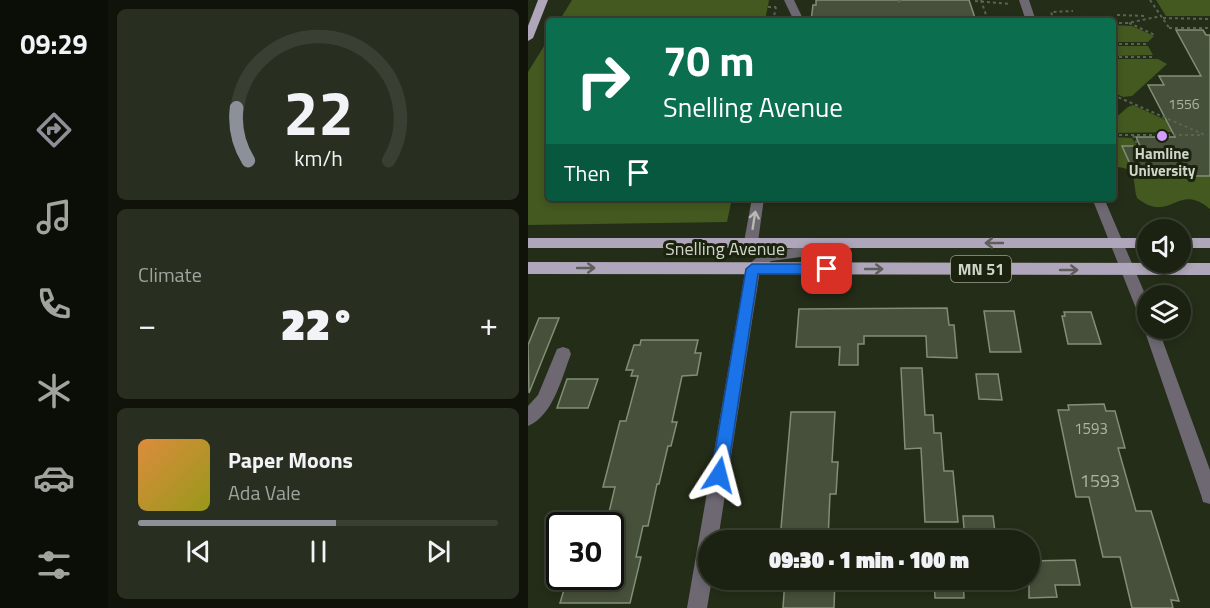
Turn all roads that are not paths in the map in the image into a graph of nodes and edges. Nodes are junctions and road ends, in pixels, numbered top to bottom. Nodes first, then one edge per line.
1 (543, 0) edge
2 (789, 0) edge
3 (1024, 0) edge
4 (798, 18) edge
5 (1030, 18) edge
6 (528, 38) edge
7 (758, 201) edge
8 (1099, 201) edge
9 (751, 242) junction
10 (528, 243) edge
11 (837, 243) junction
12 (1116, 243) junction
13 (1137, 243) edge
14 (1191, 243) edge
15 (1210, 243) edge
16 (528, 268) edge
17 (752, 269) junction
18 (1128, 269) junction
19 (1210, 269) edge
20 (1137, 292) edge
21 (1154, 339) edge
22 (563, 354) dead end
23 (528, 418) edge
24 (1210, 495) edge
25 (710, 530) edge
26 (700, 590) edge
27 (697, 608) edge

1 - 6 main road
2 - 4 street
3 - 5 street
9 -> 7 street
8 - 12 street
9 - 10 main road, Snelling Avenue / MN 51
9 - 11 main road, Snelling Avenue / MN 51
12 -> 11 main road, Snelling Avenue / MN 51
11 - 17 street
12 - 13 main road, Snelling Avenue / MN 51
12 - 18 street
14 - 15 main road
16 -> 17 main road, Snelling Avenue / MN 51
17 -> 18 main road, Snelling Avenue / MN 51
17 - 25 street
18 - 19 main road, Snelling Avenue / MN 51
18 - 20 street
21 - 24 street
22 - 23 street
26 - 27 street

